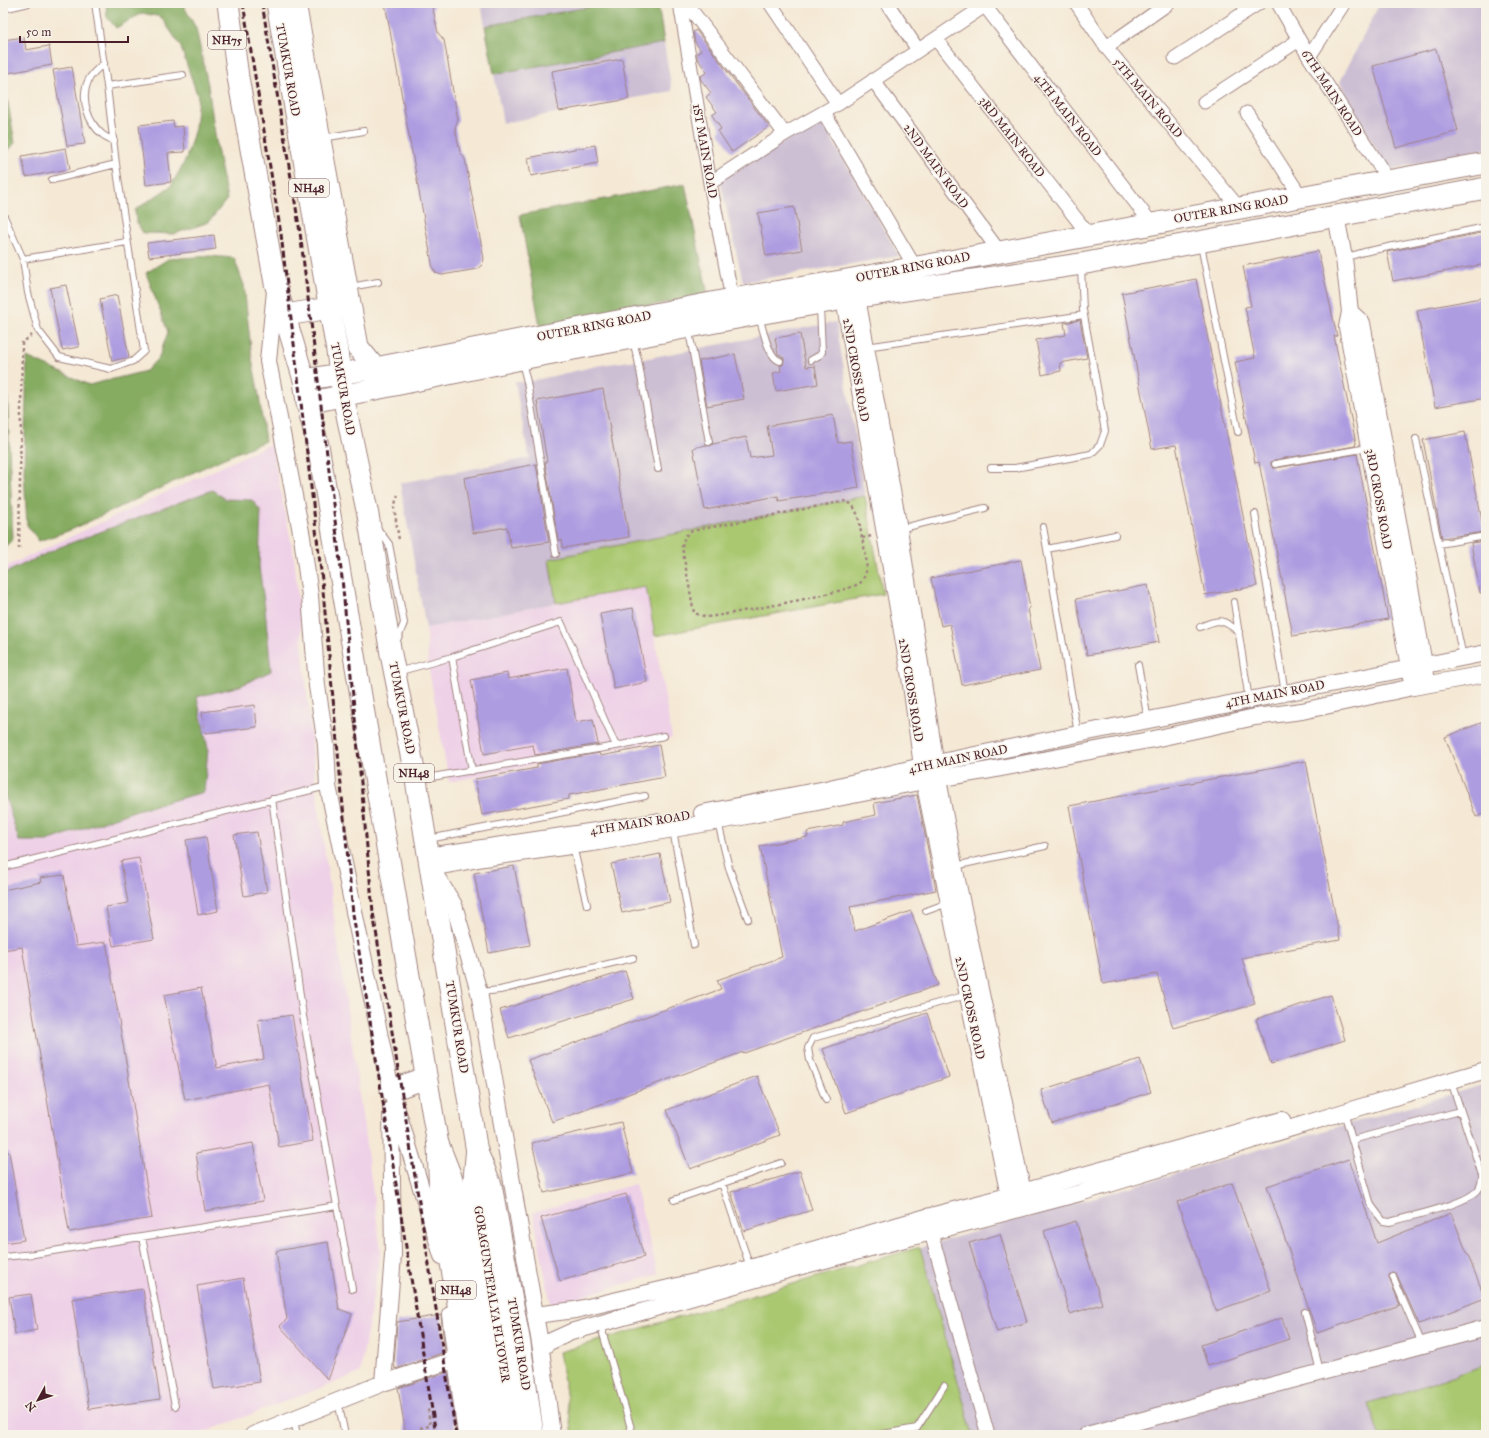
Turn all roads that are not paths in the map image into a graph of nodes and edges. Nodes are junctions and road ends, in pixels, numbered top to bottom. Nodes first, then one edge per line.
1 (29, 3) edge
2 (95, 3) edge
3 (216, 3) edge
4 (228, 3) edge
5 (277, 3) edge
6 (295, 3) edge
7 (680, 3) edge
8 (686, 3) edge
9 (770, 3) edge
10 (886, 3) edge
11 (1076, 3) edge
12 (1169, 3) edge
13 (1258, 3) edge
14 (1278, 3) edge
15 (1344, 3) edge
16 (987, 5) edge
17 (3, 9) edge
18 (936, 39) junction
19 (1298, 40) junction
20 (1106, 47) junction
21 (918, 50) junction
22 (1309, 57) junction
23 (1175, 58) dead end
24 (104, 63) junction
25 (184, 75) dead end
26 (238, 77) junction
27 (873, 80) junction
28 (107, 86) junction
29 (1204, 102) dead end
30 (838, 104) junction
31 (824, 113) junction
32 (1247, 113) dead end
33 (364, 131) dead end
34 (784, 134) junction
35 (320, 139) junction
36 (114, 141) junction
37 (1486, 163) edge
38 (116, 164) junction
39 (52, 180) dead end
40 (1389, 181) junction
41 (710, 183) junction
42 (1486, 188) edge
43 (1301, 196) junction
44 (1239, 208) junction
45 (3, 214) edge
46 (1336, 216) junction
47 (1152, 224) junction
48 (1486, 227) edge
49 (1089, 235) junction
50 (127, 242) junction
51 (1201, 242) junction
52 (999, 251) junction
53 (1344, 258) junction
54 (23, 259) junction
55 (1081, 264) junction
56 (915, 267) junction
57 (378, 282) dead end
58 (275, 283) junction
59 (346, 287) junction
60 (850, 298) junction
61 (732, 299) junction
62 (820, 303) junction
63 (330, 308) junction
64 (1350, 312) junction
65 (758, 314) junction
66 (285, 315) junction
67 (1084, 315) junction
68 (688, 327) junction
69 (632, 337) junction
70 (866, 347) junction
71 (521, 359) junction
72 (811, 360) dead end
73 (780, 361) dead end
74 (375, 368) junction
75 (340, 374) junction
76 (304, 380) junction
77 (343, 396) junction
78 (307, 403) junction
79 (1238, 432) dead end
80 (1416, 439) dead end
81 (709, 442) dead end
82 (1369, 448) junction
83 (1275, 464) dead end
84 (991, 468) dead end
85 (658, 469) dead end
86 (985, 508) dead end
87 (1256, 514) dead end
88 (1043, 527) dead end
89 (892, 531) junction
90 (1115, 535) dead end
91 (1486, 536) edge
92 (1439, 544) junction
93 (1047, 549) junction
94 (556, 554) dead end
95 (1234, 602) dead end
96 (1200, 627) dead end
97 (1239, 632) junction
98 (1486, 652) edge
99 (452, 657) junction
100 (1463, 657) junction
101 (393, 663) junction
102 (1138, 666) dead end
103 (1416, 666) junction
104 (1486, 674) edge
105 (1420, 686) junction
106 (1285, 693) junction
107 (1249, 700) junction
108 (1148, 720) junction
109 (1078, 734) junction
110 (664, 736) dead end
111 (616, 746) junction
112 (472, 771) junction
113 (930, 773) junction
114 (416, 780) junction
115 (328, 786) junction
116 (645, 796) dead end
117 (272, 799) junction
118 (718, 821) junction
119 (672, 830) junction
120 (572, 846) junction
121 (1045, 846) dead end
122 (428, 854) junction
123 (954, 866) junction
124 (3, 867) edge
125 (948, 903) junction
126 (587, 905) dead end
127 (926, 911) dead end
128 (748, 919) dead end
129 (694, 945) dead end
130 (633, 958) dead end
131 (479, 992) junction
132 (967, 995) junction
133 (1486, 1064) edge
134 (1486, 1070) edge
135 (426, 1078) junction
136 (1450, 1080) junction
137 (391, 1090) junction
138 (826, 1100) dead end
139 (1460, 1111) junction
140 (1344, 1112) junction
141 (1352, 1140) junction
142 (438, 1145) junction
143 (477, 1152) junction
144 (781, 1163) dead end
145 (722, 1183) junction
146 (674, 1200) dead end
147 (1018, 1201) junction
148 (337, 1206) junction
149 (931, 1233) junction
150 (142, 1237) junction
151 (3, 1257) edge
152 (751, 1268) junction
153 (1393, 1277) dead end
154 (352, 1289) dead end
155 (1305, 1312) dead end
156 (535, 1315) junction
157 (602, 1323) junction
158 (1486, 1328) edge
159 (1422, 1345) junction
160 (492, 1349) junction
161 (541, 1349) junction
162 (456, 1359) junction
163 (1321, 1372) junction
164 (383, 1383) junction
165 (944, 1386) dead end
166 (338, 1401) junction
167 (175, 1406) dead end
168 (294, 1418) junction
169 (1120, 1431) edge
170 (253, 1435) edge
171 (297, 1435) edge
172 (344, 1435) edge
173 (466, 1435) edge
174 (479, 1435) edge
175 (495, 1435) edge
176 (514, 1435) edge
177 (533, 1435) edge
178 (552, 1435) edge
179 (633, 1435) edge
180 (878, 1435) edge
181 (988, 1435) edge
182 (1087, 1435) edge

1 - 17 lane
2 - 24 lane
3 - 26 highway, NH75
4 - 26 highway, NH48
5 - 63 highway, TUMKUR ROAD / NH48
6 - 35 highway
7 - 41 street, 1ST MAIN ROAD
8 - 34 street
9 - 30 street
10 - 21 street
11 - 20 street
12 - 20 street, 5TH MAIN ROAD
13 - 23 street
14 - 19 street, 6TH MAIN ROAD
15 - 22 street
16 - 18 street
16 - 47 street, 4TH MAIN ROAD
18 - 21 street
18 - 49 street, 3RD MAIN ROAD
19 - 22 street, 6TH MAIN ROAD
19 - 29 street
20 - 44 street, 5TH MAIN ROAD
21 - 27 street
22 - 40 street, 6TH MAIN ROAD
24 - 28 lane
24 - 36 lane
25 - 28 lane
26 - 58 highway, NH48
27 - 30 street
27 - 52 street, 2ND MAIN ROAD
28 - 36 lane
30 - 31 street
31 - 34 street
31 - 56 street
32 - 43 street
33 - 35 lane
34 - 41 street
35 - 59 highway
36 - 38 lane
37 - 40 highway, OUTER RING ROAD
38 - 39 lane
38 - 50 lane
40 - 43 highway, OUTER RING ROAD
41 - 61 street, 1ST MAIN ROAD
42 - 46 highway, OUTER RING ROAD
43 - 44 highway, OUTER RING ROAD
44 - 47 highway, OUTER RING ROAD
45 - 54 lane
46 - 51 highway, OUTER RING ROAD
46 - 53 street, 3RD CROSS ROAD
47 - 49 highway, OUTER RING ROAD
48 - 53 lane
49 - 52 highway, OUTER RING ROAD
50 - 54 lane
50 - 54 lane
51 - 55 highway, OUTER RING ROAD
51 - 79 lane
52 - 56 highway, OUTER RING ROAD
53 - 64 street, 3RD CROSS ROAD
55 - 60 highway, OUTER RING ROAD
55 - 67 lane
56 - 61 highway, OUTER RING ROAD
57 - 59 lane
58 - 66 highway, NH48
58 - 115 street
59 - 74 highway
60 - 62 highway, OUTER RING ROAD
60 - 70 street, 2ND CROSS ROAD
60 - 89 street, 2ND CROSS ROAD
61 - 74 highway, OUTER RING ROAD
62 - 65 highway, OUTER RING ROAD
62 - 72 lane
63 - 66 highway
63 - 75 highway, TUMKUR ROAD / NH48
64 - 82 street, 3RD CROSS ROAD
64 - 103 street
65 - 68 highway, OUTER RING ROAD
65 - 73 lane
66 - 76 highway, NH48
67 - 70 lane
67 - 84 lane
68 - 69 highway, OUTER RING ROAD
68 - 81 lane
69 - 71 highway, OUTER RING ROAD
69 - 85 lane
70 - 89 street, 2ND CROSS ROAD
71 - 77 highway, OUTER RING ROAD
71 - 94 lane
74 - 75 highway, OUTER RING ROAD
75 - 76 highway, OUTER RING ROAD
75 - 77 highway, TUMKUR ROAD / NH48
76 - 78 highway, NH48
77 - 78 highway, OUTER RING ROAD
77 - 101 highway, TUMKUR ROAD / NH48
78 - 135 highway, NH48
80 - 92 lane
82 - 83 lane
82 - 103 street, 3RD CROSS ROAD
86 - 89 lane
87 - 106 lane
88 - 93 lane
89 - 113 street, 2ND CROSS ROAD
90 - 93 lane
91 - 92 lane
92 - 100 lane
93 - 109 lane
95 - 97 lane
96 - 97 lane
97 - 107 lane
98 - 100 street, 4TH MAIN ROAD
99 - 101 lane
99 - 111 lane
99 - 112 lane
100 - 103 street, 4TH MAIN ROAD
101 - 114 highway, TUMKUR ROAD / NH48
102 - 108 lane
103 - 105 street
103 - 106 street, 4TH MAIN ROAD
104 - 105 street, 4TH MAIN ROAD
105 - 113 street, 4TH MAIN ROAD
106 - 107 street, 4TH MAIN ROAD
107 - 108 street, 4TH MAIN ROAD
108 - 109 street, 4TH MAIN ROAD
109 - 113 street, 4TH MAIN ROAD
110 - 111 lane
111 - 112 lane
112 - 114 lane
113 - 118 street
113 - 122 street, 4TH MAIN ROAD
113 - 123 street
113 - 125 street, 2ND CROSS ROAD
114 - 122 highway, TUMKUR ROAD / NH48
115 - 117 lane
115 - 137 street
116 - 122 lane
117 - 124 lane
117 - 148 lane
118 - 119 street
118 - 128 lane
119 - 120 street
119 - 129 lane
120 - 122 street
120 - 126 lane
121 - 123 lane
122 - 131 street
122 - 143 highway, TUMKUR ROAD / NH48
123 - 147 street
125 - 127 lane
125 - 132 street, 2ND CROSS ROAD
130 - 131 lane
131 - 156 street
132 - 138 lane
132 - 147 street, 2ND CROSS ROAD
133 - 147 street
134 - 136 street
135 - 137 highway
135 - 142 highway, NH48
136 - 139 lane
136 - 140 street
137 - 162 street
137 - 164 street
139 - 141 lane
139 - 141 lane
140 - 141 lane
140 - 147 street
142 - 160 highway, GORAGUNTEPALYA FLYOVER
142 - 174 highway, NH48
143 - 160 highway, GORAGUNTEPALYA FLYOVER
143 - 177 highway, TUMKUR ROAD / NH48
144 - 145 lane
145 - 146 lane
145 - 152 lane
147 - 149 street
147 - 152 street
148 - 150 lane
148 - 154 lane
149 - 157 street
149 - 181 street
150 - 151 lane
150 - 167 lane
152 - 156 street
153 - 159 lane
155 - 163 lane
156 - 161 street
157 - 161 street
157 - 179 lane
158 - 159 street
159 - 163 street
160 - 175 highway, GORAGUNTEPALYA FLYOVER
160 - 176 highway, GORAGUNTEPALYA FLYOVER
161 - 178 street
162 - 164 street
162 - 173 street
163 - 169 street
164 - 166 street
165 - 180 lane
166 - 168 street
166 - 172 lane
168 - 170 street
168 - 171 lane
169 - 182 street

